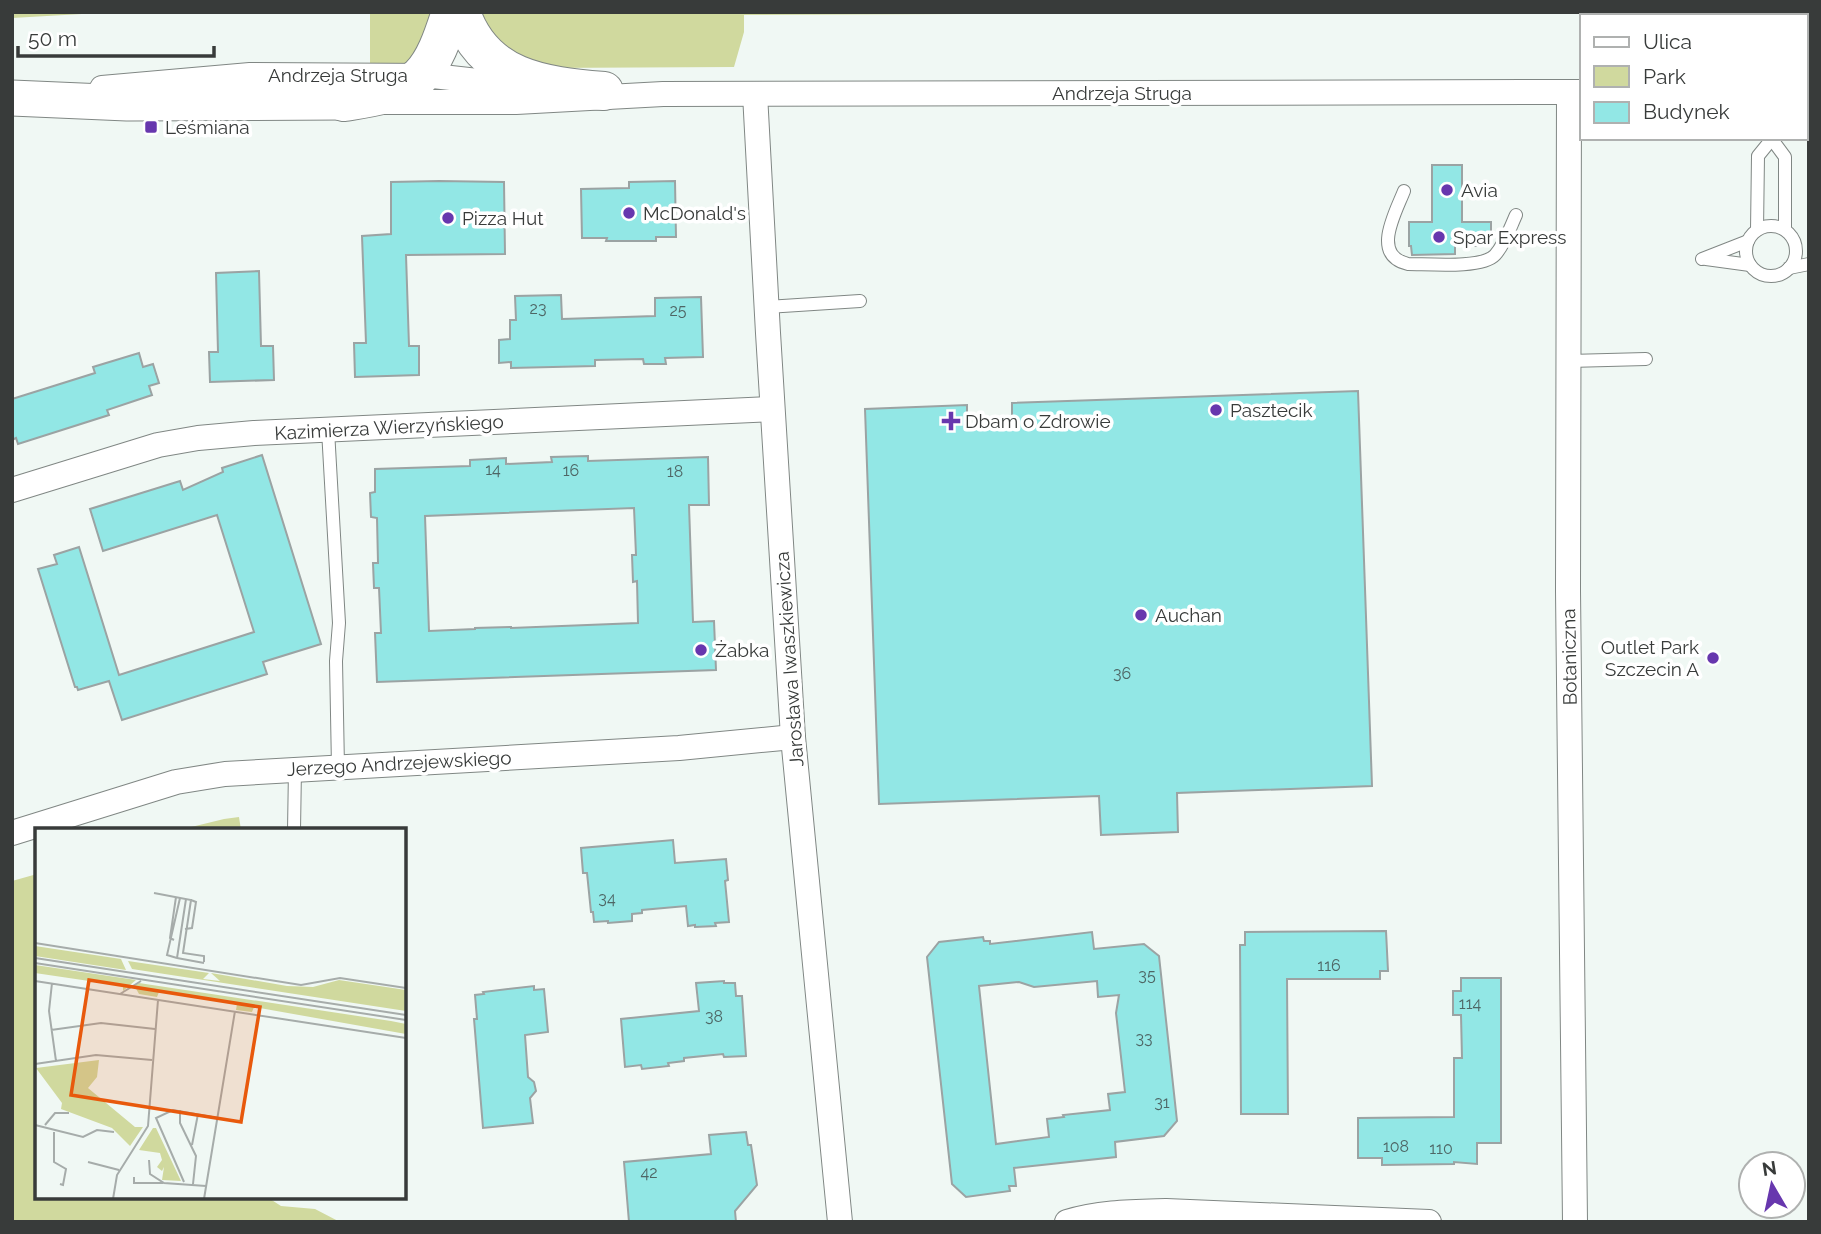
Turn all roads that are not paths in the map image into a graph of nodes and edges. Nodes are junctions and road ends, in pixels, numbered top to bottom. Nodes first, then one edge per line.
1 (452, 12) edge
2 (461, 12) edge
3 (421, 75) junction
4 (604, 91) junction
5 (1575, 92) edge
6 (663, 94) junction
7 (755, 94) junction
8 (12, 96) edge
9 (344, 102) junction
10 (1770, 140) edge
11 (1772, 140) edge
12 (1404, 191) dead end
13 (1517, 215) dead end
14 (1785, 229) junction
15 (1757, 230) junction
16 (1748, 241) junction
17 (1796, 245) junction
18 (1809, 250) edge
19 (1809, 264) edge
20 (1750, 265) junction
21 (1789, 268) junction
22 (860, 301) dead end
23 (767, 307) junction
24 (1646, 359) dead end
25 (1569, 362) junction
26 (772, 409) junction
27 (328, 430) junction
28 (12, 491) edge
29 (793, 737) junction
30 (338, 767) junction
31 (295, 769) junction
32 (295, 828) edge
33 (12, 833) edge
34 (1166, 1216) edge
35 (1360, 1220) edge
36 (840, 1222) edge
37 (1067, 1222) edge
38 (1429, 1222) edge
39 (1574, 1222) edge

1 - 3 main road
2 - 4 main road
3 - 4 street, Andrzeja Struga
3 - 8 street, Andrzeja Struga
3 - 9 main road
4 - 6 street, Andrzeja Struga
5 - 7 street, Andrzeja Struga
5 - 25 street, Botaniczna
6 - 7 street, Andrzeja Struga
6 - 9 street, Andrzeja Struga
7 - 23 street, Jarosława Iwaszkiewicza
8 - 9 street, Andrzeja Struga
10 - 15 lane
11 - 14 lane
12 - 13 lane
14 - 15 lane
14 - 17 lane
15 - 16 lane
16 - 20 lane
16 - 20 lane
17 - 18 lane
17 - 21 lane
19 - 21 lane
20 - 21 lane
22 - 23 lane
23 - 26 street, Jarosława Iwaszkiewicza
24 - 25 lane
25 - 39 street, Botaniczna
26 - 27 street, Kazimierza Wierzyńskiego
26 - 29 street, Jarosława Iwaszkiewicza
27 - 28 street, Kazimierza Wierzyńskiego
27 - 30 lane
29 - 30 street, Jerzego Andrzejewskiego
29 - 36 street, Jarosława Iwaszkiewicza
30 - 31 street, Jerzego Andrzejewskiego
31 - 32 lane
31 - 33 street, Jerzego Andrzejewskiego
34 - 35 street
34 - 37 street
35 - 38 street

